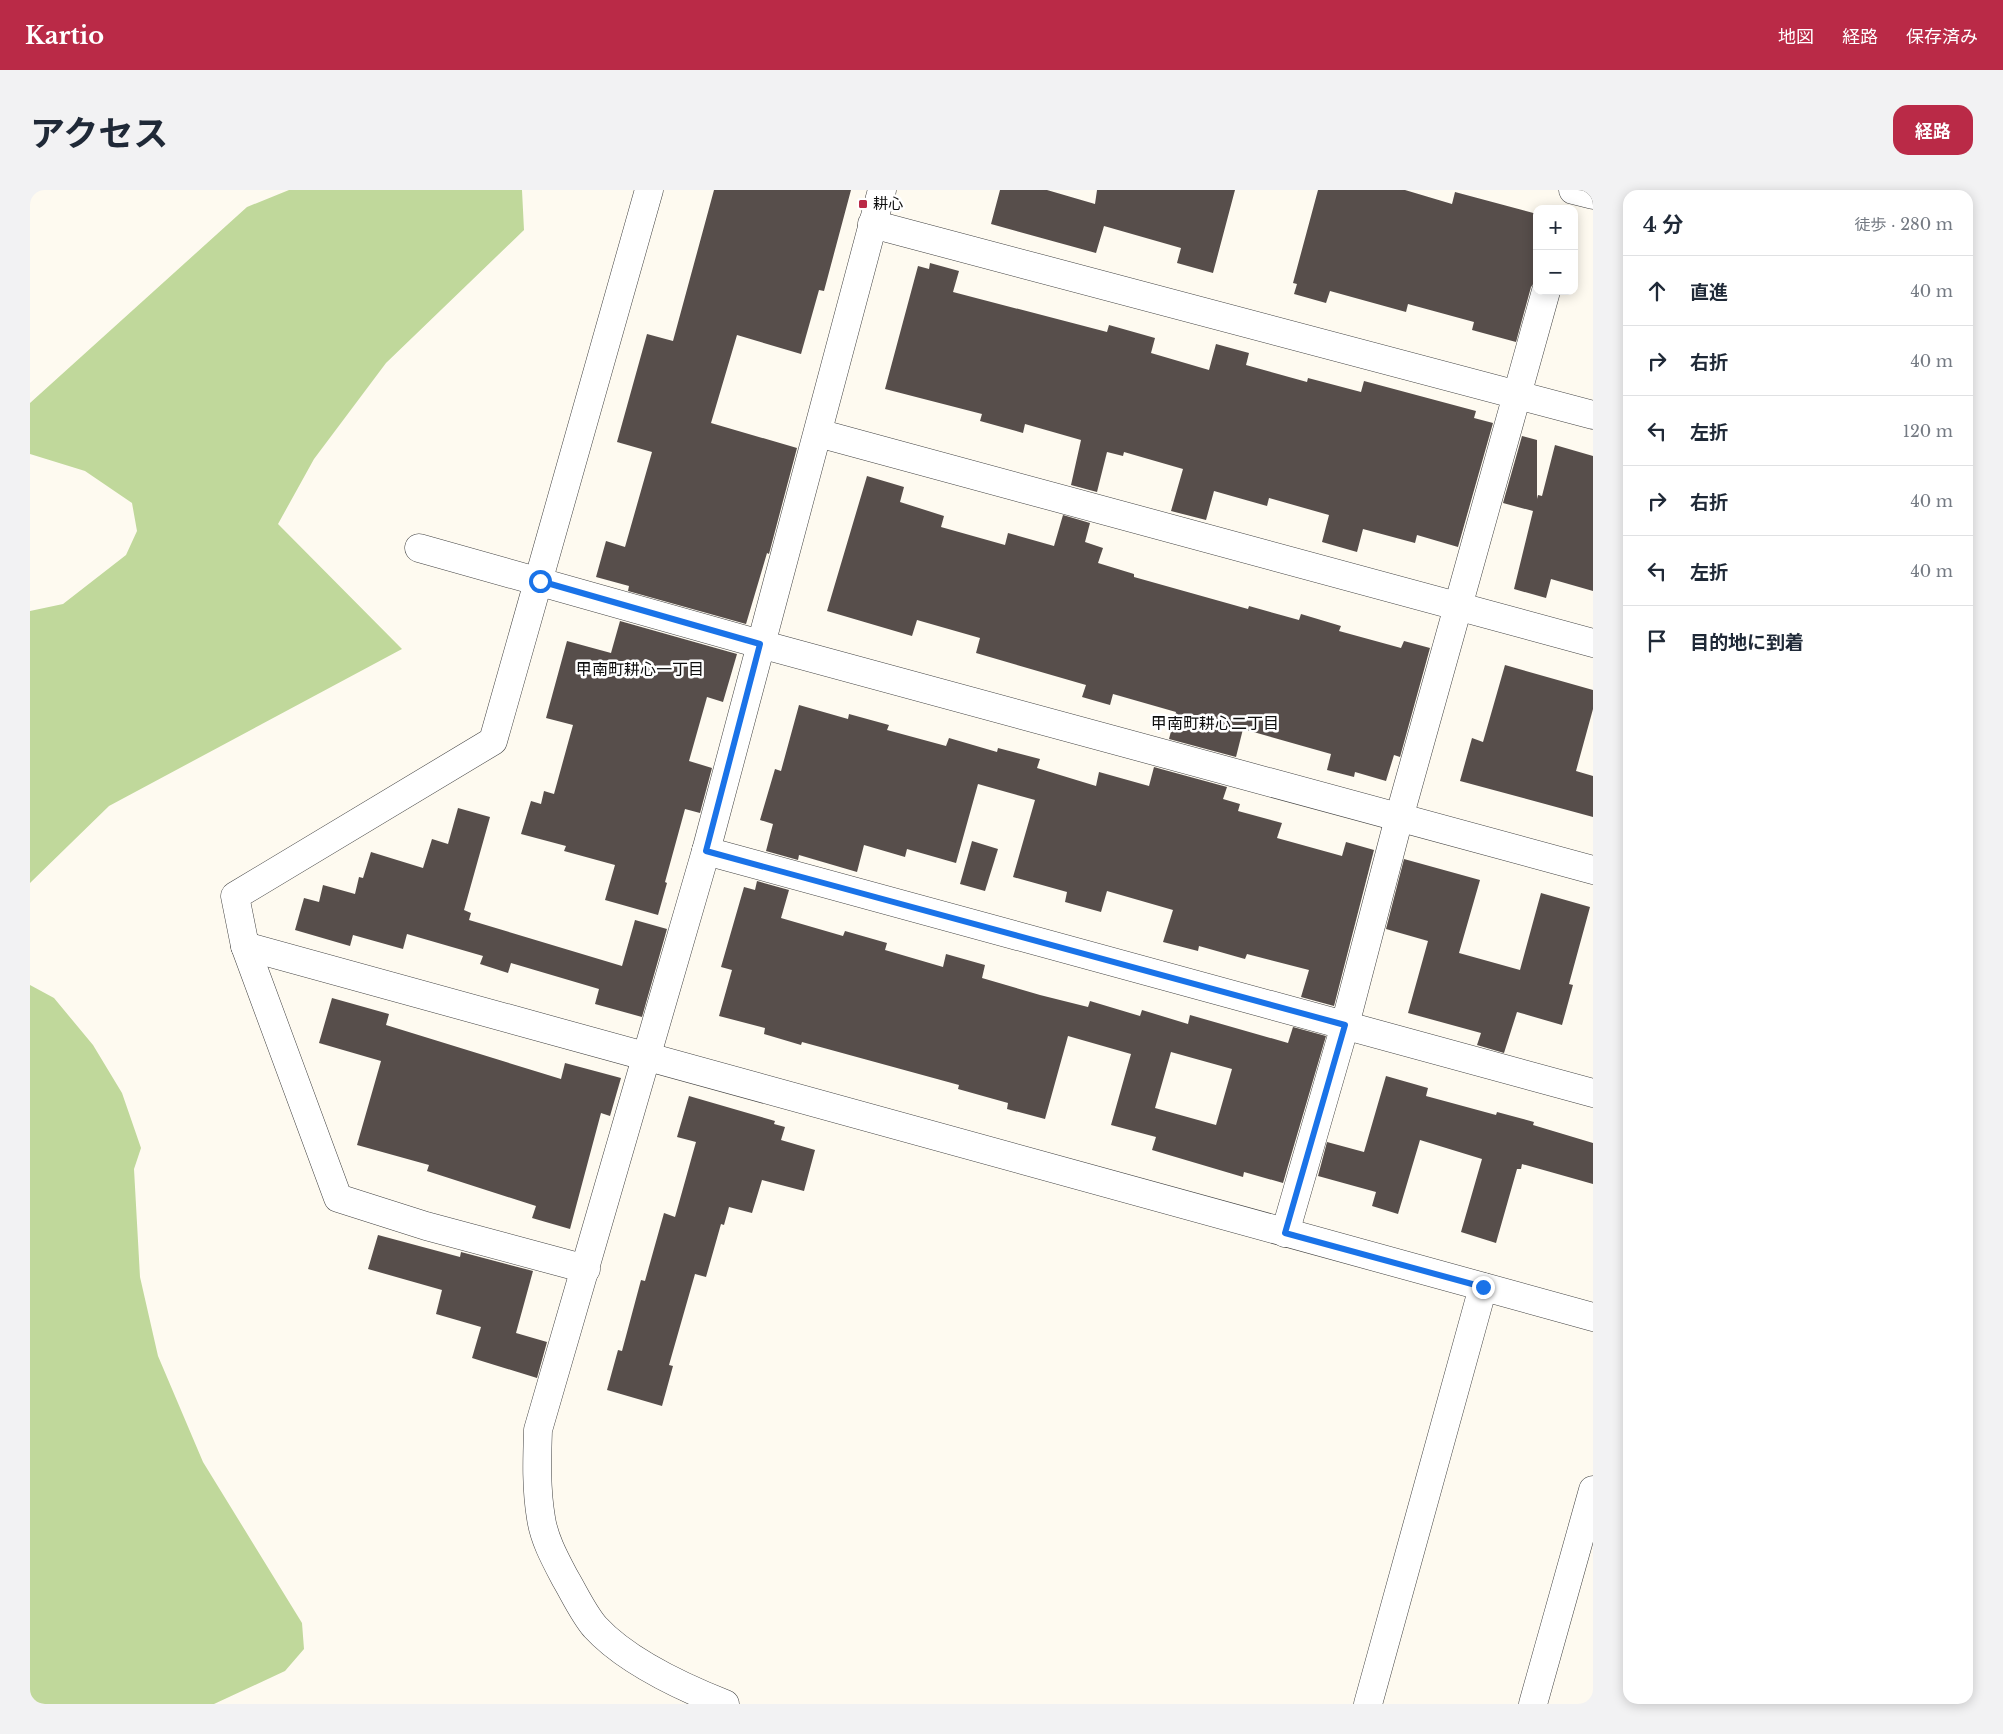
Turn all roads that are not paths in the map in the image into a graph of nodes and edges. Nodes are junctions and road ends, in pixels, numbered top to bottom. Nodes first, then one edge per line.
1 (649, 190) edge
2 (882, 190) edge
3 (1573, 190) edge
4 (1593, 196) edge
5 (1569, 205) edge
6 (872, 224) junction
7 (1545, 295) edge
8 (1518, 394) junction
9 (1593, 415) edge
10 (818, 433) junction
11 (419, 548) dead end
12 (540, 581) junction
13 (1457, 606) junction
14 (1593, 643) edge
15 (760, 644) junction
16 (1399, 818) junction
17 (706, 851) junction
18 (1593, 870) edge
19 (245, 946) junction
20 (1345, 1025) junction
21 (645, 1056) junction
22 (1593, 1093) edge
23 (1285, 1233) junction
24 (586, 1269) junction
25 (1483, 1287) junction
26 (1593, 1317) edge
27 (1593, 1490) edge
28 (1586, 1540) edge
29 (726, 1704) edge
30 (1368, 1704) edge
31 (1533, 1704) edge

1 - 12 street
2 - 6 street
3 - 4 street
3 - 5 street
6 - 8 street
6 - 10 street
7 - 8 street
8 - 9 street
8 - 13 street
10 - 13 street
10 - 15 street
11 - 12 street
12 - 15 street
12 - 19 street
13 - 14 street
13 - 16 street
15 - 16 street
15 - 17 street
16 - 18 street
16 - 20 street
17 - 20 street
17 - 21 street
19 - 21 street
19 - 24 street
20 - 22 street
20 - 23 street
21 - 23 street
21 - 24 street
23 - 25 street
24 - 29 street
25 - 26 street
25 - 30 street
27 - 28 street
28 - 31 street

